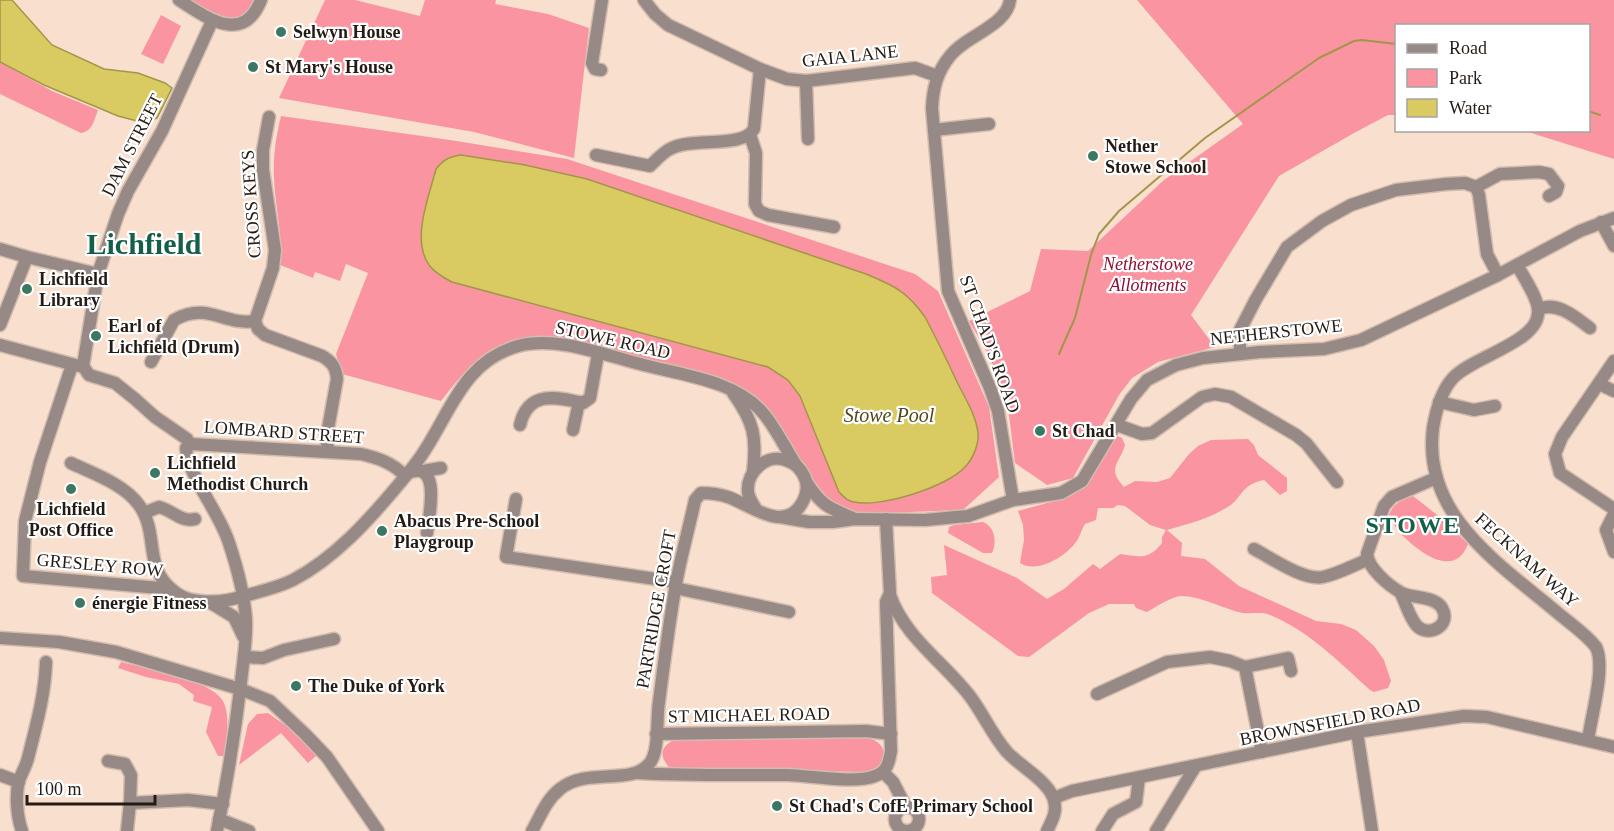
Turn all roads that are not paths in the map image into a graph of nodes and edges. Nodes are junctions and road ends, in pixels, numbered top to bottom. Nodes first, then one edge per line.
1 (179, 0) edge
2 (261, 0) edge
3 (602, 0) edge
4 (644, 0) edge
5 (1010, 0) edge
6 (212, 21) junction
7 (760, 69) junction
8 (602, 70) dead end
9 (937, 76) junction
10 (806, 81) junction
11 (269, 117) dead end
12 (989, 124) dead end
13 (934, 130) junction
14 (750, 135) junction
15 (808, 139) dead end
16 (596, 155) dead end
17 (1476, 187) junction
18 (1548, 196) dead end
19 (1614, 218) edge
20 (1602, 222) junction
21 (834, 227) dead end
22 (1614, 246) edge
23 (0, 249) edge
24 (27, 257) junction
25 (1517, 265) junction
26 (98, 274) junction
27 (1498, 275) junction
28 (1539, 309) junction
29 (255, 321) junction
30 (0, 325) edge
31 (1590, 327) dead end
32 (0, 345) edge
33 (598, 354) junction
34 (1240, 354) junction
35 (1614, 361) edge
36 (151, 362) dead end
37 (78, 365) junction
38 (1599, 384) junction
39 (730, 390) junction
40 (1614, 391) edge
41 (579, 402) junction
42 (1439, 402) junction
43 (1495, 406) dead end
44 (520, 425) dead end
45 (1117, 425) junction
46 (573, 430) dead end
47 (190, 444) junction
48 (329, 451) junction
49 (71, 463) dead end
50 (796, 465) junction
51 (1326, 467) junction
52 (441, 468) dead end
53 (423, 471) junction
54 (753, 472) junction
55 (406, 475) junction
56 (1316, 475) dead end
57 (1436, 478) junction
58 (806, 482) junction
59 (1337, 482) dead end
60 (748, 487) junction
61 (728, 497) junction
62 (516, 499) dead end
63 (1013, 500) junction
64 (756, 509) junction
65 (1614, 509) edge
66 (144, 513) junction
67 (1614, 514) edge
68 (780, 518) junction
69 (195, 519) dead end
70 (855, 519) junction
71 (886, 519) junction
72 (427, 534) dead end
73 (1254, 549) dead end
74 (1614, 552) edge
75 (1367, 560) junction
76 (23, 576) joint
77 (676, 585) junction
78 (171, 589) junction
79 (1400, 592) dead end
80 (890, 593) junction
81 (242, 597) junction
82 (211, 602) junction
83 (789, 612) dead end
84 (909, 632) junction
85 (0, 638) edge
86 (334, 639) dead end
87 (245, 643) junction
88 (888, 643) junction
89 (244, 657) junction
90 (46, 662) dead end
91 (1245, 667) junction
92 (1291, 671) dead end
93 (240, 689) junction
94 (1097, 694) dead end
95 (1357, 732) junction
96 (656, 734) junction
97 (891, 734) junction
98 (1588, 740) junction
99 (1614, 747) edge
100 (1262, 752) junction
101 (108, 761) dead end
102 (1195, 767) junction
103 (883, 772) junction
104 (637, 773) junction
105 (0, 775) edge
106 (1139, 778) junction
107 (19, 782) junction
108 (1054, 798) junction
109 (130, 803) junction
110 (223, 804) junction
111 (906, 807) dead end
112 (218, 825) edge
113 (22, 831) edge
114 (126, 831) edge
115 (249, 831) edge
116 (378, 831) edge
117 (532, 831) edge
118 (1047, 831) edge
119 (1102, 831) edge
120 (1156, 831) edge
121 (1372, 831) edge

1 - 6 street
2 - 6 street
3 - 8 street
4 - 7 street, GAIA LANE
5 - 9 street
6 - 26 street, DAM STREET
7 - 10 street, GAIA LANE
7 - 14 street
9 - 10 street, GAIA LANE
9 - 13 street, ST CHAD'S ROAD
10 - 15 street
11 - 29 street, CROSS KEYS
12 - 13 street
13 - 63 street, ST CHAD'S ROAD
14 - 16 street
14 - 21 street
17 - 18 street
17 - 27 street
17 - 34 street
19 - 20 street, NETHERSTOWE
20 - 22 street
20 - 25 street, NETHERSTOWE
23 - 24 street
24 - 26 street
24 - 30 street
25 - 27 street, NETHERSTOWE
25 - 28 street
26 - 37 street, DAM STREET
27 - 34 street, NETHERSTOWE
28 - 31 street
28 - 42 street, FECKNAM WAY
29 - 36 street
29 - 48 street
32 - 37 street
33 - 39 street, STOWE ROAD
33 - 41 street
33 - 55 street, STOWE ROAD
34 - 45 street, NETHERSTOWE
35 - 38 street
37 - 47 street
37 - 76 street, DAM STREET
38 - 40 street
38 - 65 street
39 - 50 street, STOWE ROAD
39 - 54 street
41 - 44 street
41 - 46 street
42 - 43 street
42 - 57 street, FECKNAM WAY
45 - 51 street
45 - 63 street, NETHERSTOWE
47 - 48 street, LOMBARD STREET
47 - 81 street
48 - 55 street, LOMBARD STREET
49 - 66 street
50 - 54 street
50 - 58 street
51 - 56 street
51 - 59 street
52 - 53 street
53 - 55 street
53 - 72 street
54 - 60 street
55 - 81 street, STOWE ROAD
57 - 75 street
57 - 98 street, FECKNAM WAY
58 - 68 street
58 - 70 street
60 - 61 street
60 - 64 street
61 - 64 street
61 - 77 street, PARTRIDGE CROFT
62 - 77 street
63 - 71 street
64 - 68 street
66 - 69 street
66 - 78 street
67 - 74 street
68 - 70 street
70 - 71 street
71 - 80 street
73 - 75 street
75 - 79 street
76 - 78 street, GRESLEY ROW
77 - 83 street
77 - 96 street, PARTRIDGE CROFT
78 - 82 street, GRESLEY ROW
80 - 84 street
80 - 88 street
81 - 82 street, GRESLEY ROW
81 - 87 street
82 - 87 street
84 - 88 street
84 - 108 street
85 - 93 street
86 - 89 street
87 - 89 street
88 - 97 street
89 - 93 street
90 - 107 street
91 - 92 street
91 - 94 street
91 - 100 street
93 - 110 street
93 - 116 street
95 - 98 street, BROWNSFIELD ROAD
95 - 100 street, BROWNSFIELD ROAD
95 - 121 street
96 - 97 street, ST MICHAEL ROAD
96 - 104 street, ST MICHAEL ROAD
97 - 103 street
98 - 99 street, BROWNSFIELD ROAD
100 - 102 street, BROWNSFIELD ROAD
101 - 109 street
102 - 106 street, BROWNSFIELD ROAD
102 - 120 street
103 - 104 street
103 - 111 street
104 - 117 street
105 - 107 street
106 - 108 street, BROWNSFIELD ROAD
106 - 119 street
107 - 113 street
108 - 118 street
109 - 110 street
109 - 114 street
110 - 112 street
112 - 115 street

